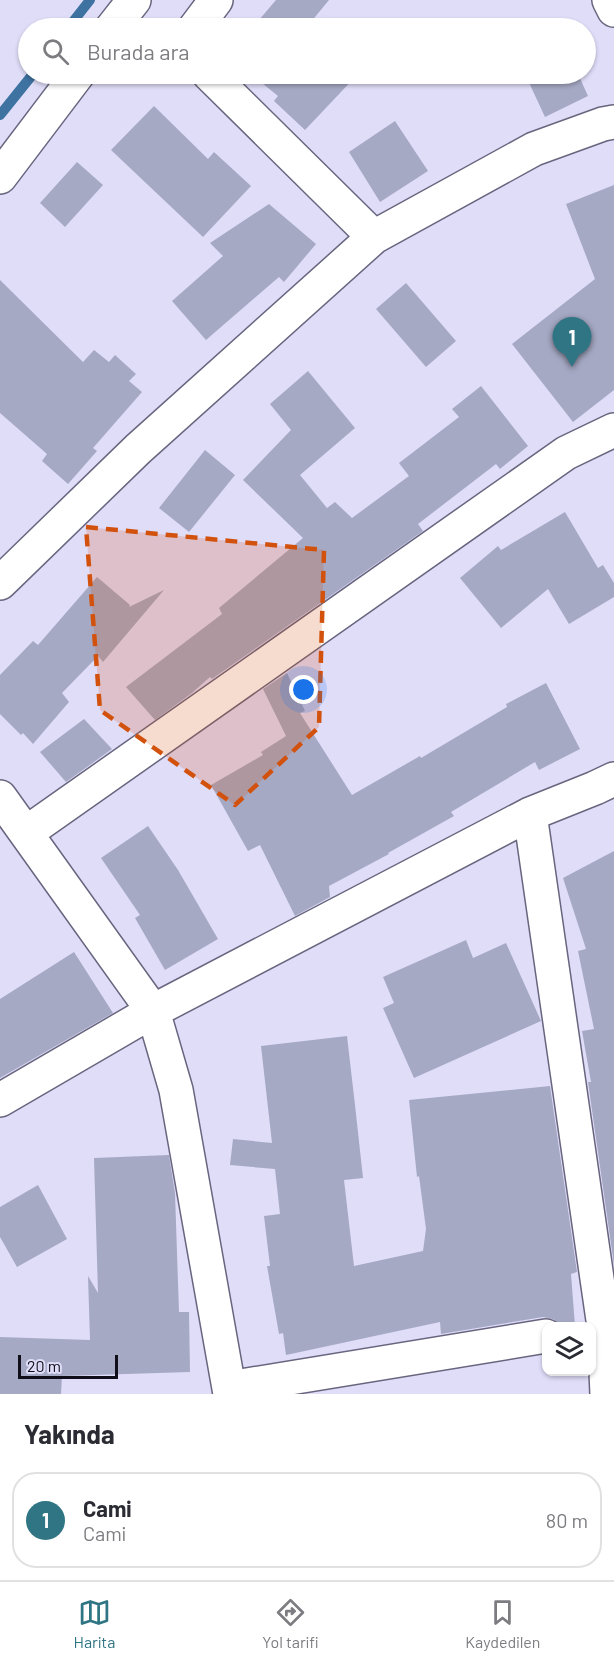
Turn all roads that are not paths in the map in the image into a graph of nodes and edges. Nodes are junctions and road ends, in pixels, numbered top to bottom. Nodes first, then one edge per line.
1 (134, 0) edge
2 (216, 0) edge
3 (609, 0) edge
4 (614, 10) edge
5 (120, 18) edge
6 (202, 18) edge
7 (70, 84) edge
8 (219, 84) edge
9 (614, 122) edge
10 (0, 177) edge
11 (374, 237) junction
12 (614, 430) edge
13 (0, 583) edge
14 (614, 779) edge
15 (0, 797) edge
16 (530, 814) junction
17 (26, 833) junction
18 (153, 1011) junction
19 (0, 1100) edge
20 (607, 1294) edge
21 (598, 1328) edge
22 (542, 1337) edge
23 (230, 1391) edge
24 (607, 1394) edge

1 - 5 street
2 - 6 street
3 - 4 street
7 - 10 street
8 - 11 street
9 - 11 street
11 - 13 street
12 - 17 street
14 - 16 street
15 - 17 street
16 - 18 street
16 - 20 street
17 - 18 street
18 - 19 street
18 - 23 street
20 - 21 street
21 - 24 street
22 - 23 street

